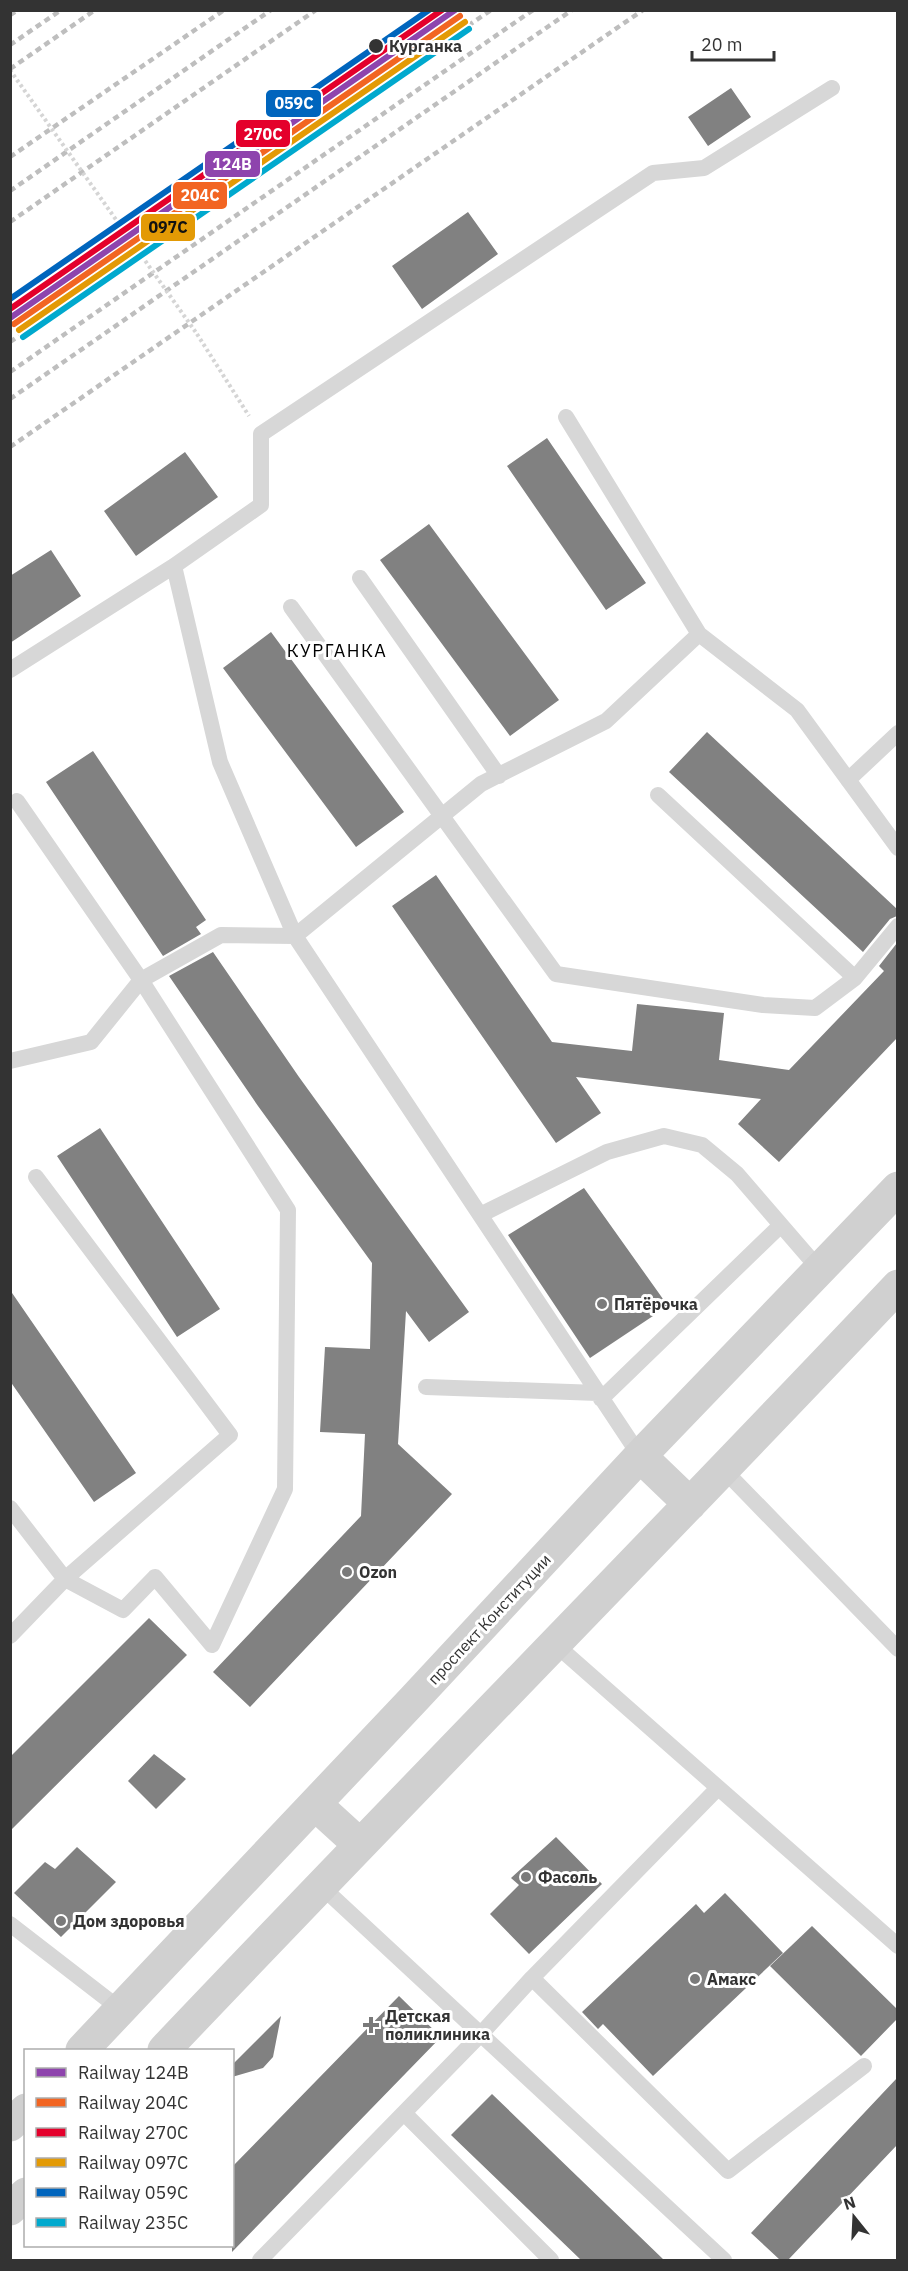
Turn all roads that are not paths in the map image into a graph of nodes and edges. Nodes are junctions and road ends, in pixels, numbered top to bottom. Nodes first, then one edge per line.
1 (832, 88) dead end
2 (566, 417) dead end
3 (174, 566) junction
4 (360, 578) dead end
5 (291, 607) dead end
6 (699, 634) junction
7 (10, 670) edge
8 (897, 734) edge
9 (499, 776) junction
10 (848, 780) junction
11 (658, 795) dead end
12 (17, 801) dead end
13 (443, 815) junction
14 (897, 848) edge
15 (897, 926) edge
16 (295, 936) junction
17 (855, 978) junction
18 (141, 980) junction
19 (10, 1061) edge
20 (36, 1177) dead end
21 (897, 1188) edge
22 (480, 1215) junction
23 (781, 1225) junction
24 (819, 1269) junction
25 (897, 1286) edge
26 (426, 1387) dead end
27 (600, 1396) junction
28 (640, 1456) junction
29 (724, 1470) junction
30 (690, 1504) junction
31 (10, 1509) edge
32 (65, 1579) junction
33 (10, 1636) edge
34 (555, 1644) junction
35 (897, 1649) edge
36 (718, 1788) junction
37 (315, 1804) junction
38 (360, 1845) junction
39 (321, 1886) junction
40 (10, 1924) edge
41 (897, 1946) edge
42 (532, 1978) junction
43 (120, 2009) junction
44 (481, 2034) junction
45 (83, 2049) edge
46 (165, 2049) edge
47 (864, 2066) dead end
48 (24, 2112) edge
49 (404, 2113) junction
50 (10, 2125) edge
51 (24, 2196) edge
52 (10, 2209) edge
53 (260, 2260) edge
54 (551, 2260) edge
55 (724, 2260) edge

1 - 3 lane
2 - 6 lane
3 - 7 lane
3 - 16 lane
4 - 9 lane
5 - 13 lane
6 - 9 lane
6 - 10 lane
8 - 10 lane
9 - 13 lane
10 - 14 lane
11 - 17 lane
12 - 18 lane
13 - 16 lane
13 - 17 lane
15 - 17 lane
16 - 18 lane
16 - 22 lane
18 - 19 lane
18 - 32 lane
20 - 32 lane
21 - 24 main road, проспект Конституции
22 - 23 lane
22 - 27 lane
23 - 24 lane
23 - 27 lane
24 - 28 main road, проспект Конституции
25 - 29 main road
26 - 27 lane
27 - 28 lane
28 - 30 main road
28 - 37 main road, проспект Конституции
29 - 30 main road
29 - 35 lane
30 - 34 main road
31 - 32 lane
32 - 33 lane
34 - 36 lane
34 - 38 main road
36 - 41 lane
36 - 42 lane
37 - 38 main road
37 - 43 main road, проспект Конституции
38 - 39 main road
39 - 44 lane
39 - 46 main road
40 - 43 lane
42 - 44 lane
42 - 47 lane
43 - 45 main road, проспект Конституции
44 - 49 lane
44 - 55 lane
48 - 50 main road
49 - 53 lane
49 - 54 lane
51 - 52 main road

